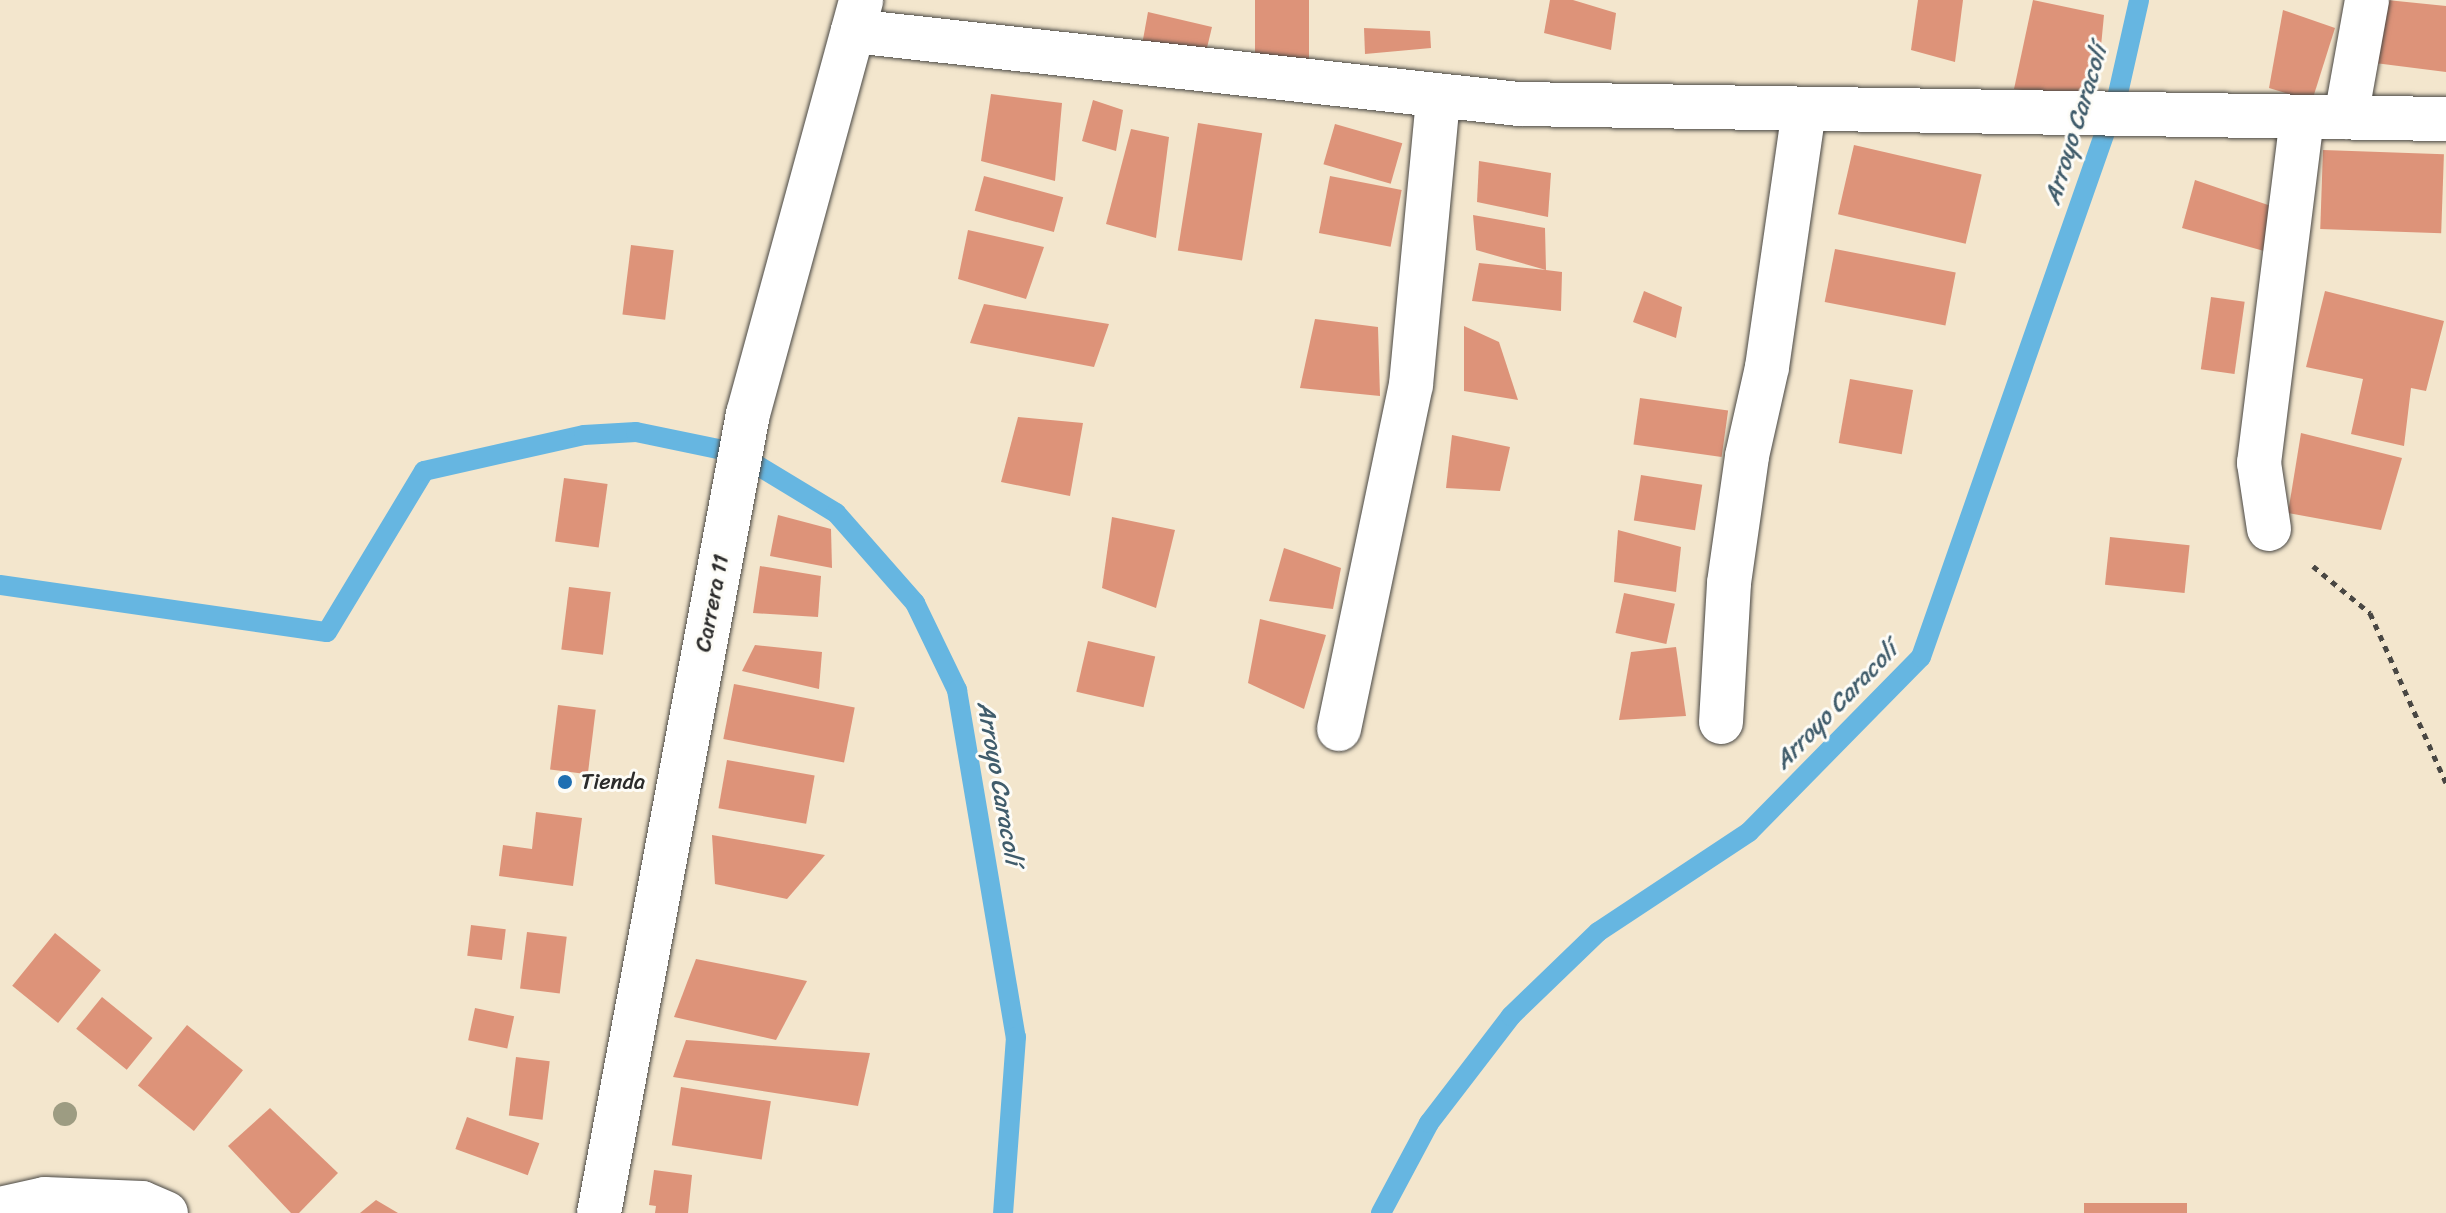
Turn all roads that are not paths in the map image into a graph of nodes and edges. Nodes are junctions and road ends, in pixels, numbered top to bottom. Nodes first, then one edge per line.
1 (2367, 0) edge
2 (857, 15) edge
3 (1438, 97) junction
4 (1804, 111) junction
5 (2346, 117) junction
6 (2302, 119) junction
7 (2446, 119) edge
8 (2269, 529) road end
9 (1721, 722) dead end
10 (1339, 729) dead end
11 (0, 1209) edge
12 (166, 1213) edge
13 (599, 1213) edge

1 - 5 street
2 - 3 street
2 - 13 street, Carrera 11
3 - 4 street
3 - 10 street
4 - 6 street
4 - 9 street
5 - 6 street
5 - 7 street
6 - 8 street
11 - 12 street

